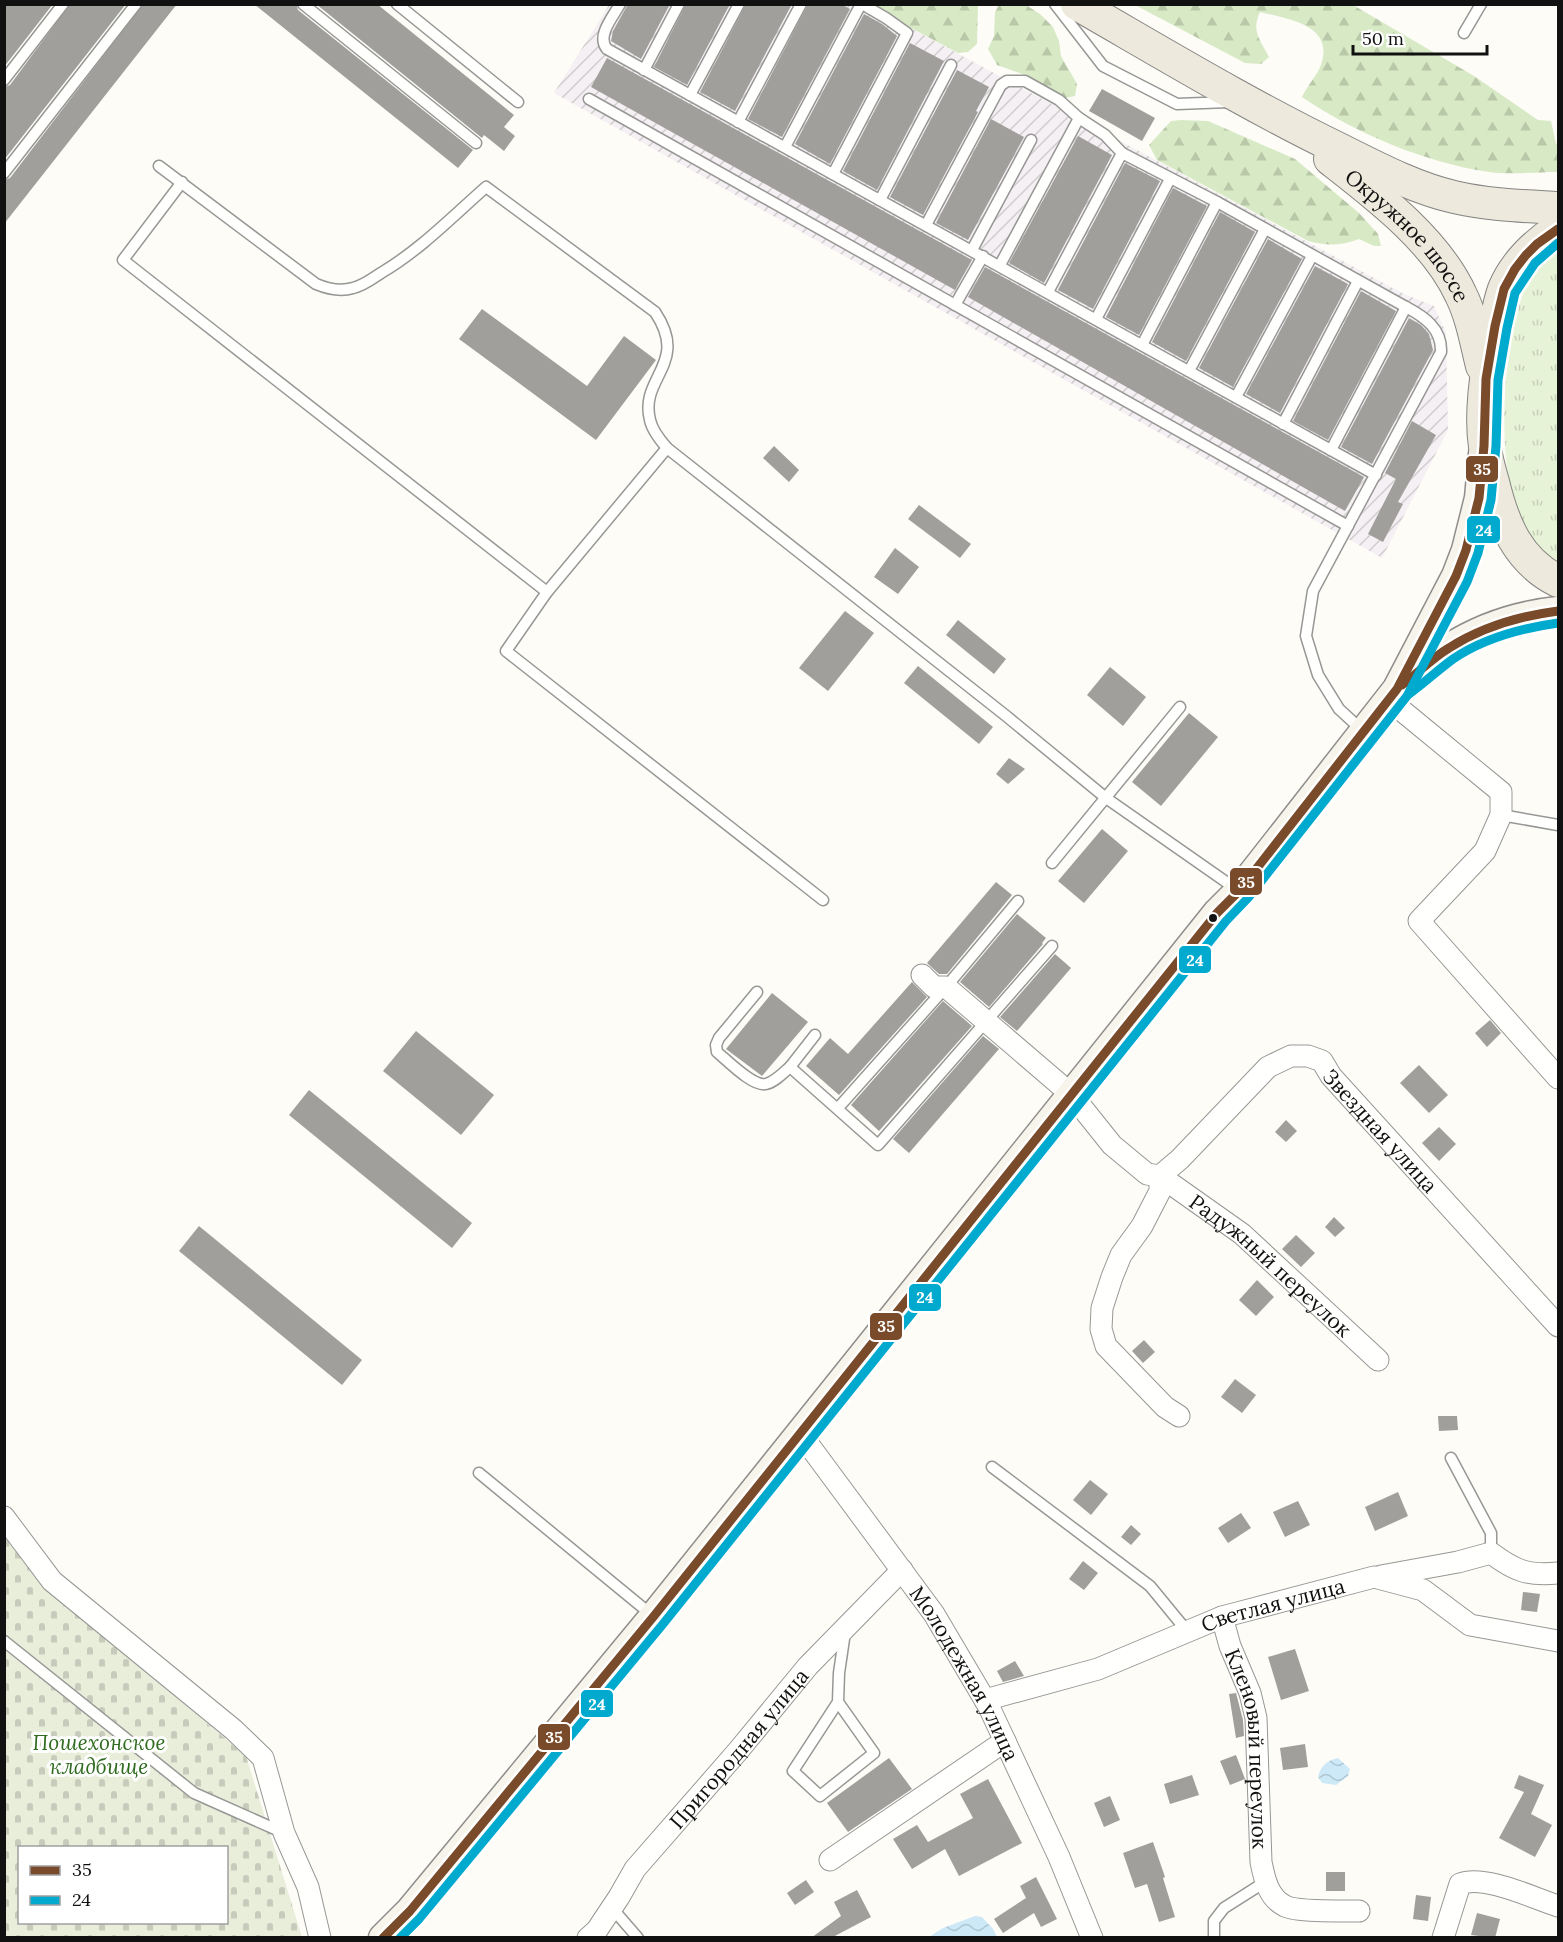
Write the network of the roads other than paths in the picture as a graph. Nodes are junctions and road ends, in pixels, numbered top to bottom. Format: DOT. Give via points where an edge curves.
graph roads {
  1 [pos="63,4"];
  2 [pos="136,4"];
  3 [pos="303,4"];
  4 [pos="397,4"];
  5 [pos="620,4"];
  6 [pos="679,4"];
  7 [pos="739,4"];
  8 [pos="801,4"];
  9 [pos="861,4"];
  10 [pos="1055,4"];
  11 [pos="1077,4"];
  12 [pos="1481,4"];
  13 [pos="1464,33"];
  14 [pos="951,65"];
  15 [pos="644,70"];
  16 [pos="4,80"];
  17 [pos="690,95"];
  18 [pos="589,99"];
  19 [pos="1245,101"];
  20 [pos="518,102"];
  21 [pos="1079,118"];
  22 [pos="738,122"];
  23 [pos="1284,123"];
  24 [pos="1031,140"];
  25 [pos="476,143"];
  26 [pos="785,147"];
  27 [pos="1122,153"];
  28 [pos="159,166"];
  29 [pos="4,173"];
  30 [pos="833,174"];
  31 [pos="1170,179"];
  32 [pos="182,182"];
  33 [pos="880,200"];
  34 [pos="1217,202"];
  35 [pos="1558,208"];
  36 [pos="926,225"];
  37 [pos="1265,229"];
  38 [pos="1558,229"];
  39 [pos="972,250"];
  40 [pos="983,256"];
  41 [pos="1312,256"];
  42 [pos="1000,265"];
  43 [pos="1358,281"];
  44 [pos="1048,292"];
  45 [pos="955,305"];
  46 [pos="1406,307"];
  47 [pos="1096,319"];
  48 [pos="1142,345"];
  49 [pos="1189,371"];
  50 [pos="1486,379"];
  51 [pos="1236,397"];
  52 [pos="1284,424"];
  53 [pos="1484,446"];
  54 [pos="667,448"];
  55 [pos="1331,450"];
  56 [pos="1376,475"];
  57 [pos="1348,526"];
  58 [pos="1558,581"];
  59 [pos="547,592"];
  60 [pos="1558,611"];
  61 [pos="1393,695"];
  62 [pos="1180,707"];
  63 [pos="1364,732"];
  64 [pos="1106,798"];
  65 [pos="1501,815"];
  66 [pos="1558,825"];
  67 [pos="1052,863"];
  68 [pos="1239,891"];
  69 [pos="823,900"];
  70 [pos="1018,901"];
  71 [pos="1052,946"];
  72 [pos="921,975"];
  73 [pos="946,987"];
  74 [pos="757,992"];
  75 [pos="986,1023"];
  76 [pos="815,1035"];
  77 [pos="789,1067"];
  78 [pos="1558,1078"];
  79 [pos="1072,1095"];
  80 [pos="838,1108"];
  81 [pos="1160,1176"];
  82 [pos="1558,1326"];
  83 [pos="1378,1360"];
  84 [pos="1179,1416"];
  85 [pos="800,1433"];
  86 [pos="1451,1458"];
  87 [pos="992,1467"];
  88 [pos="479,1473"];
  89 [pos="4,1517"];
  90 [pos="1491,1553"];
  91 [pos="902,1570"];
  92 [pos="1558,1573"];
  93 [pos="1374,1577"];
  94 [pos="654,1616"];
  95 [pos="1222,1617"];
  96 [pos="846,1626"];
  97 [pos="1187,1631"];
  98 [pos="4,1641"];
  99 [pos="1558,1641"];
  100 [pos="985,1700"];
  101 [pos="838,1702"];
  102 [pos="1005,1741"];
  103 [pos="284,1833"];
  104 [pos="830,1860"];
  105 [pos="1265,1882"];
  106 [pos="1558,1906"];
  107 [pos="612,1908"];
  108 [pos="1359,1911"];
  109 [pos="320,1938"];
  110 [pos="383,1938"];
  111 [pos="588,1938"];
  112 [pos="638,1938"];
  113 [pos="1092,1938"];
  114 [pos="1214,1938"];
  115 [pos="1443,1938"];
  1 -- 16 [label="lane"];
  2 -- 29 [label="lane"];
  3 -- 25 [label="lane"];
  4 -- 20 [label="lane"];
  5 -- 15 [label="lane" via="602,36 603,45"];
  6 -- 15 [label="lane"];
  7 -- 17 [label="lane"];
  8 -- 22 [label="lane"];
  9 -- 26 [label="lane"];
  9 -- 30 [label="lane" via="907,33"];
  10 -- 19 [label="lane" via="1103,66 1177,104"];
  11 -- 19 [label="main road, Окружное шоссе"];
  12 -- 13 [label="lane"];
  14 -- 33 [label="lane"];
  15 -- 17 [label="lane"];
  17 -- 22 [label="lane"];
  18 -- 45 [label="lane"];
  19 -- 23 [label="main road, Окружное шоссе"];
  21 -- 27 [label="lane" via="1105,135"];
  21 -- 36 [label="lane" via="1059,100 1025,81 1001,85"];
  21 -- 42 [label="lane"];
  22 -- 26 [label="lane"];
  23 -- 35 [label="main road, Окружное шоссе" via="1375,167 1453,197"];
  23 -- 50 [label="main road, Окружное шоссе" via="1384,202 1438,258 1461,295"];
  24 -- 39 [label="lane"];
  26 -- 30 [label="lane"];
  27 -- 31 [label="lane"];
  27 -- 44 [label="lane"];
  28 -- 32 [label="lane"];
  30 -- 33 [label="lane"];
  31 -- 34 [label="lane"];
  31 -- 47 [label="lane"];
  32 -- 54 [label="lane" via="316,284 340,290 364,284 402,261 486,187 655,312 666,333 668,349 649,398 649,408 654,430"];
  32 -- 59 [label="lane" via="123,260"];
  33 -- 36 [label="lane"];
  34 -- 37 [label="lane"];
  34 -- 48 [label="lane"];
  36 -- 39 [label="lane"];
  37 -- 41 [label="lane"];
  37 -- 49 [label="lane"];
  38 -- 50 [label="main road, Окружное шоссе" via="1526,255 1504,289"];
  39 -- 40 [label="lane"];
  40 -- 42 [label="lane"];
  40 -- 45 [label="lane"];
  41 -- 43 [label="lane"];
  41 -- 51 [label="lane"];
  42 -- 44 [label="lane"];
  43 -- 46 [label="lane"];
  43 -- 52 [label="lane"];
  44 -- 47 [label="lane"];
  45 -- 57 [label="lane"];
  46 -- 55 [label="lane"];
  46 -- 56 [label="lane" via="1436,329 1441,352"];
  47 -- 48 [label="lane"];
  48 -- 49 [label="lane"];
  49 -- 51 [label="lane"];
  50 -- 53 [label="main road, Окружное шоссе"];
  51 -- 52 [label="lane"];
  52 -- 55 [label="lane"];
  53 -- 58 [label="main road, Окружное шоссе" via="1501,514 1514,541 1532,563"];
  53 -- 61 [label="street" via="1479,498 1466,550"];
  54 -- 59 [label="lane"];
  54 -- 64 [label="lane"];
  55 -- 56 [label="lane"];
  56 -- 57 [label="lane"];
  57 -- 63 [label="lane" via="1313,591 1306,636 1318,675 1339,709"];
  59 -- 69 [label="lane" via="506,651"];
  60 -- 61 [label="street" via="1518,617 1471,636 1448,648"];
  61 -- 63 [label="street"];
  61 -- 65 [label="street" via="1501,792"];
  62 -- 64 [label="lane"];
  63 -- 68 [label="street"];
  64 -- 67 [label="lane"];
  64 -- 68 [label="lane"];
  65 -- 66 [label="lane"];
  65 -- 78 [label="street" via="1485,851 1419,921"];
  68 -- 79 [label="street" via="1217,913"];
  70 -- 73 [label="lane"];
  71 -- 75 [label="lane"];
  72 -- 73 [label="street, Радужный переулок" via="934,987"];
  73 -- 75 [label="street, Радужный переулок"];
  73 -- 80 [label="lane"];
  74 -- 77 [label="lane" via="719,1038 717,1053 756,1084 776,1079"];
  75 -- 79 [label="street, Радужный переулок"];
  75 -- 80 [label="lane" via="878,1145"];
  76 -- 77 [label="lane"];
  77 -- 80 [label="lane"];
  79 -- 81 [label="street, Радужный переулок" via="1112,1144 1147,1174"];
  79 -- 85 [label="street"];
  81 -- 82 [label="street, Звездная улица" via="1180,1160 1268,1066 1291,1056 1322,1061 1331,1076"];
  81 -- 83 [label="street, Радужный переулок" via="1242,1234"];
  81 -- 84 [label="street" via="1160,1191 1142,1226 1120,1255 1102,1308 1101,1329 1106,1346 1165,1407"];
  85 -- 91 [label="street, Молодежная улица"];
  85 -- 94 [label="street"];
  86 -- 90 [label="lane" via="1491,1533"];
  87 -- 97 [label="lane" via="1150,1586"];
  88 -- 94 [label="lane"];
  89 -- 103 [label="street" via="52,1581 263,1758"];
  90 -- 92 [label="street" via="1511,1567 1538,1575"];
  90 -- 93 [label="street" via="1458,1563"];
  91 -- 96 [label="street, Пригородная улица"];
  91 -- 100 [label="street, Молодежная улица" via="934,1614"];
  93 -- 95 [label="street, Светлая улица"];
  93 -- 99 [label="street, Светлая улица" via="1423,1590 1470,1625"];
  94 -- 110 [label="street" via="410,1911"];
  95 -- 97 [label="street, Светлая улица"];
  95 -- 105 [label="street, Кленовый переулок" via="1256,1718"];
  96 -- 101 [label="lane"];
  96 -- 107 [label="street, Пригородная улица" via="635,1869"];
  97 -- 100 [label="street, Светлая улица" via="1098,1669"];
  98 -- 103 [label="lane" via="194,1792"];
  100 -- 102 [label="street, Молодежная улица"];
  101 -- 101 [label="lane" via="873,1753 820,1796 793,1771"];
  102 -- 104 [label="street"];
  102 -- 113 [label="street, Молодежная улица"];
  103 -- 109 [label="street" via="308,1887"];
  105 -- 108 [label="street" via="1285,1906"];
  105 -- 114 [label="lane" via="1224,1908 1214,1921"];
  106 -- 115 [label="street" via="1468,1880 1455,1892"];
  107 -- 111 [label="street, Пригородная улица"];
  107 -- 112 [label="lane"];
}
